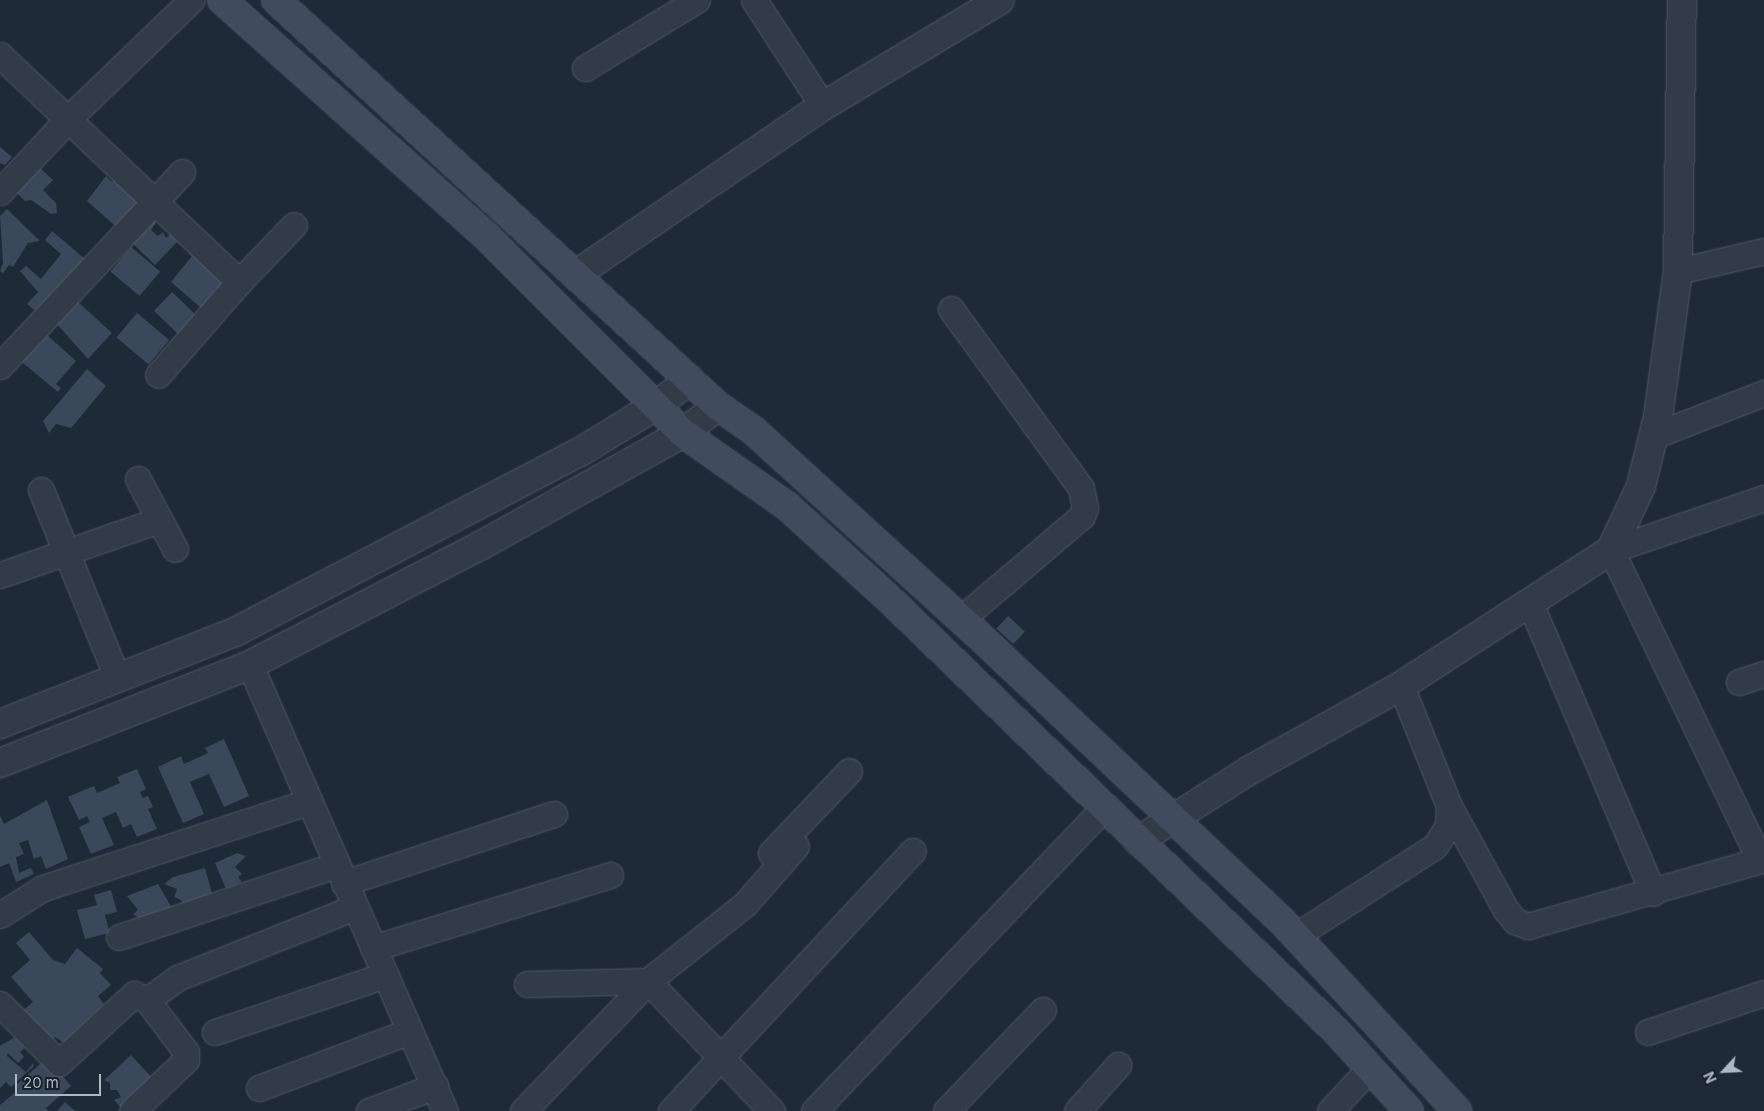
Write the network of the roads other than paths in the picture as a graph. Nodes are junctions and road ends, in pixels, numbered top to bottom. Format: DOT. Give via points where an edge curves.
graph roads {
  1 [pos="191,0"];
  2 [pos="222,0"];
  3 [pos="276,0"];
  4 [pos="697,0"];
  5 [pos="754,0"];
  6 [pos="1000,0"];
  7 [pos="1682,0"];
  8 [pos="0,55"];
  9 [pos="585,68"];
  10 [pos="823,106"];
  11 [pos="69,118"];
  12 [pos="182,172"];
  13 [pos="0,192"];
  14 [pos="154,200"];
  15 [pos="294,225"];
  16 [pos="1764,250"];
  17 [pos="1678,271"];
  18 [pos="578,273"];
  19 [pos="240,282"];
  20 [pos="951,309"];
  21 [pos="0,366"];
  22 [pos="158,375"];
  23 [pos="690,380"];
  24 [pos="1764,393"];
  25 [pos="655,406"];
  26 [pos="718,406"];
  27 [pos="683,433"];
  28 [pos="1653,436"];
  29 [pos="138,479"];
  30 [pos="41,490"];
  31 [pos="1764,498"];
  32 [pos="159,520"];
  33 [pos="175,550"];
  34 [pos="1610,550"];
  35 [pos="66,552"];
  36 [pos="0,575"];
  37 [pos="1530,603"];
  38 [pos="961,619"];
  39 [pos="250,665"];
  40 [pos="1764,674"];
  41 [pos="117,677"];
  42 [pos="1739,682"];
  43 [pos="1400,686"];
  44 [pos="0,724"];
  45 [pos="0,763"];
  46 [pos="849,771"];
  47 [pos="307,802"];
  48 [pos="1450,806"];
  49 [pos="1104,808"];
  50 [pos="554,814"];
  51 [pos="1172,821"];
  52 [pos="1138,841"];
  53 [pos="796,846"];
  54 [pos="912,851"];
  55 [pos="1762,859"];
  56 [pos="340,874"];
  57 [pos="610,875"];
  58 [pos="1653,893"];
  59 [pos="355,907"];
  60 [pos="0,915"];
  61 [pos="1295,936"];
  62 [pos="119,937"];
  63 [pos="374,948"];
  64 [pos="385,975"];
  65 [pos="648,981"];
  66 [pos="527,984"];
  67 [pos="1764,993"];
  68 [pos="148,1000"];
  69 [pos="0,1004"];
  70 [pos="1043,1010"];
  71 [pos="410,1031"];
  72 [pos="215,1032"];
  73 [pos="1648,1032"];
  74 [pos="722,1059"];
  75 [pos="1118,1065"];
  76 [pos="1369,1069"];
  77 [pos="435,1086"];
  78 [pos="259,1088"];
  79 [pos="132,1111"];
  80 [pos="368,1111"];
  81 [pos="445,1111"];
  82 [pos="523,1111"];
  83 [pos="671,1111"];
  84 [pos="772,1111"];
  85 [pos="814,1111"];
  86 [pos="946,1111"];
  87 [pos="1078,1111"];
  88 [pos="1330,1111"];
  89 [pos="1409,1111"];
  90 [pos="1457,1111"];
  1 -- 11 [label="street"];
  2 -- 25 [label="main road" via="488,238"];
  3 -- 18 [label="main road"];
  4 -- 9 [label="street"];
  5 -- 10 [label="street"];
  6 -- 10 [label="street"];
  7 -- 17 [label="street"];
  8 -- 11 [label="street"];
  10 -- 18 [label="street"];
  11 -- 13 [label="street"];
  11 -- 14 [label="street"];
  12 -- 14 [label="street"];
  14 -- 19 [label="street"];
  14 -- 21 [label="street"];
  15 -- 19 [label="street"];
  16 -- 17 [label="street"];
  17 -- 28 [label="street"];
  18 -- 23 [label="main road"];
  19 -- 22 [label="street"];
  20 -- 38 [label="street" via="1081,488 1085,508 1082,516"];
  23 -- 25 [label="street"];
  23 -- 26 [label="main road"];
  24 -- 28 [label="street"];
  25 -- 27 [label="main road"];
  25 -- 41 [label="street" via="580,452 235,632"];
  26 -- 27 [label="street"];
  26 -- 38 [label="main road" via="761,438"];
  27 -- 39 [label="street" via="480,546"];
  27 -- 49 [label="main road" via="787,506 1028,730"];
  28 -- 34 [label="street" via="1641,486"];
  29 -- 32 [label="street"];
  30 -- 35 [label="street"];
  31 -- 34 [label="street"];
  32 -- 33 [label="street"];
  32 -- 35 [label="street"];
  34 -- 37 [label="street"];
  34 -- 55 [label="street"];
  35 -- 36 [label="street"];
  35 -- 41 [label="street"];
  37 -- 43 [label="street"];
  37 -- 58 [label="street"];
  38 -- 51 [label="main road"];
  39 -- 45 [label="street"];
  39 -- 47 [label="street"];
  40 -- 42 [label="street"];
  41 -- 44 [label="street"];
  43 -- 48 [label="street"];
  43 -- 51 [label="street" via="1250,770"];
  46 -- 65 [label="street"];
  47 -- 56 [label="street"];
  47 -- 60 [label="street" via="51,886"];
  48 -- 58 [label="street" via="1515,921 1528,926"];
  48 -- 61 [label="street" via="1448,826 1435,846"];
  49 -- 52 [label="main road"];
  49 -- 85 [label="street"];
  50 -- 56 [label="street"];
  51 -- 52 [label="street"];
  51 -- 61 [label="main road"];
  52 -- 76 [label="main road" via="1336,1031"];
  53 -- 65 [label="street" via="744,904"];
  54 -- 74 [label="street"];
  55 -- 58 [label="street"];
  56 -- 59 [label="street"];
  56 -- 62 [label="street"];
  57 -- 63 [label="street"];
  59 -- 63 [label="street"];
  59 -- 68 [label="street" via="177,978"];
  61 -- 90 [label="main road"];
  63 -- 64 [label="street"];
  64 -- 71 [label="street"];
  64 -- 72 [label="street"];
  65 -- 66 [label="street"];
  65 -- 74 [label="street"];
  65 -- 82 [label="street"];
  67 -- 73 [label="street"];
  68 -- 69 [label="street" via="134,994 59,1064"];
  68 -- 79 [label="street" via="186,1052 186,1060"];
  70 -- 86 [label="street"];
  71 -- 77 [label="street"];
  71 -- 78 [label="street"];
  74 -- 83 [label="street"];
  74 -- 84 [label="street"];
  75 -- 87 [label="street"];
  76 -- 88 [label="street"];
  76 -- 89 [label="main road"];
  77 -- 80 [label="street"];
  77 -- 81 [label="street"];
}
